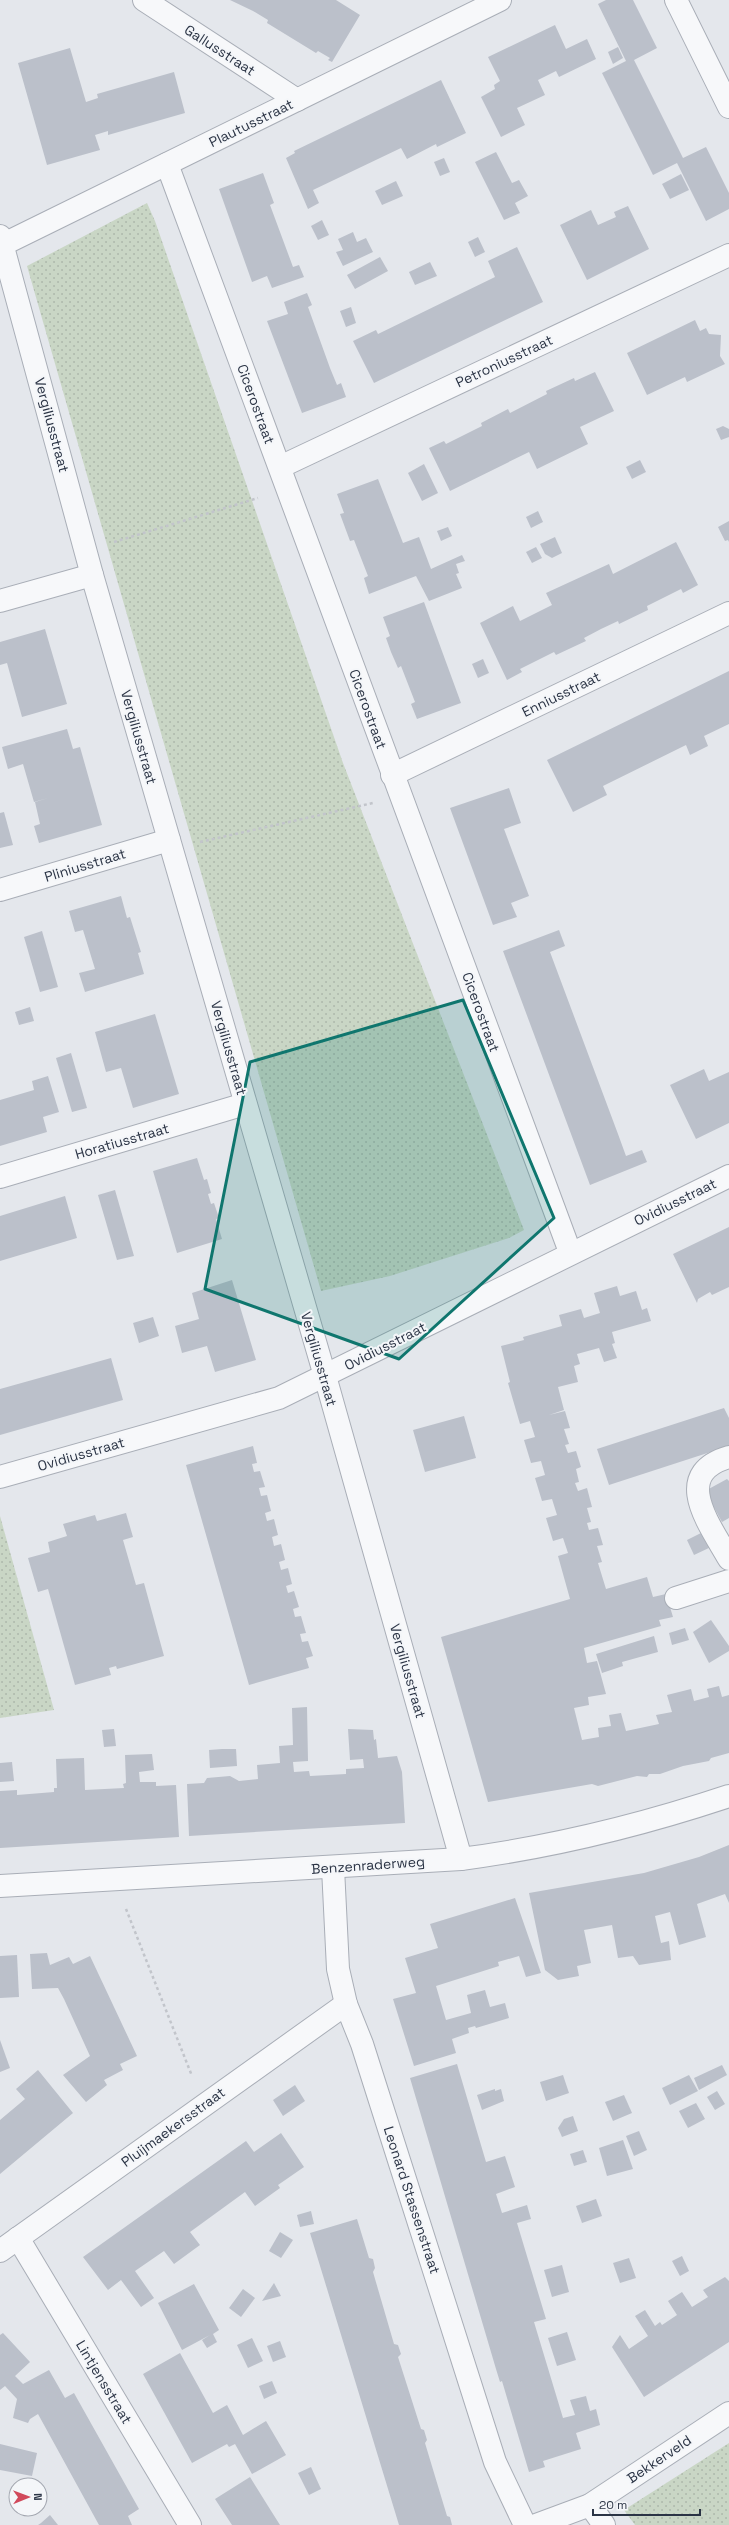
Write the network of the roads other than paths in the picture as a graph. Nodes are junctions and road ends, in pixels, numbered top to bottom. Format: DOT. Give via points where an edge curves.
graph roads {
  1 [pos="144,0"];
  2 [pos="676,0"];
  3 [pos="489,2"];
  4 [pos="297,100"];
  5 [pos="729,107"];
  6 [pos="167,164"];
  7 [pos="1,241"];
  8 [pos="729,255"];
  9 [pos="9,306"];
  10 [pos="280,467"];
  11 [pos="92,575"];
  12 [pos="0,601"];
  13 [pos="729,613"];
  14 [pos="392,775"];
  15 [pos="170,844"];
  16 [pos="0,890"];
  17 [pos="245,1104"];
  18 [pos="729,1176"];
  19 [pos="0,1177"];
  20 [pos="570,1252"];
  21 [pos="325,1376"];
  22 [pos="729,1457"];
  23 [pos="0,1477"];
  24 [pos="729,1560"];
  25 [pos="729,1581"];
  26 [pos="676,1598"];
  27 [pos="729,1796"];
  28 [pos="461,1859"];
  29 [pos="333,1868"];
  30 [pos="0,1886"];
  31 [pos="346,2004"];
  32 [pos="18,2238"];
  33 [pos="0,2251"];
  34 [pos="729,2413"];
  35 [pos="590,2505"];
  36 [pos="190,2525"];
  37 [pos="525,2525"];
  38 [pos="536,2525"];
  39 [pos="604,2525"];
  1 -- 4 [label="street, Gallusstraat"];
  2 -- 5 [label="street"];
  3 -- 4 [label="street, Plautusstraat"];
  4 -- 6 [label="street, Plautusstraat"];
  6 -- 7 [label="street, Plautusstraat"];
  6 -- 10 [label="street, Cicerostraat"];
  7 -- 9 [label="street, Vergiliusstraat"];
  8 -- 10 [label="street, Petroniusstraat"];
  9 -- 11 [label="street, Vergiliusstraat"];
  10 -- 14 [label="street, Cicerostraat"];
  11 -- 12 [label="street"];
  11 -- 15 [label="street, Vergiliusstraat"];
  13 -- 14 [label="street, Enniusstraat"];
  14 -- 20 [label="street, Cicerostraat"];
  15 -- 16 [label="street, Pliniusstraat"];
  15 -- 17 [label="street, Vergiliusstraat"];
  17 -- 19 [label="street, Horatiusstraat"];
  17 -- 21 [label="street, Vergiliusstraat"];
  18 -- 20 [label="street, Ovidiusstraat"];
  20 -- 21 [label="street, Ovidiusstraat"];
  21 -- 23 [label="street, Ovidiusstraat" via="279,1398"];
  21 -- 28 [label="street, Vergiliusstraat"];
  22 -- 24 [label="street" via="703,1470 696,1484 697,1498"];
  25 -- 26 [label="street"];
  27 -- 28 [label="street, Benzenraderweg" via="656,1819 564,1842 517,1852"];
  28 -- 29 [label="street, Benzenraderweg"];
  29 -- 30 [label="street, Benzenraderweg"];
  29 -- 31 [label="street, Leonard Stassenstraat" via="338,1969"];
  31 -- 32 [label="street, Pluijmaekersstraat"];
  31 -- 37 [label="street, Leonard Stassenstraat" via="362,2044 494,2462"];
  32 -- 33 [label="street, Pluijmaekersstraat"];
  32 -- 36 [label="street, Lintjensstraat"];
  34 -- 35 [label="street, Bekkerveld"];
  35 -- 38 [label="street, Bekkerveld"];
  35 -- 39 [label="street"];
}
